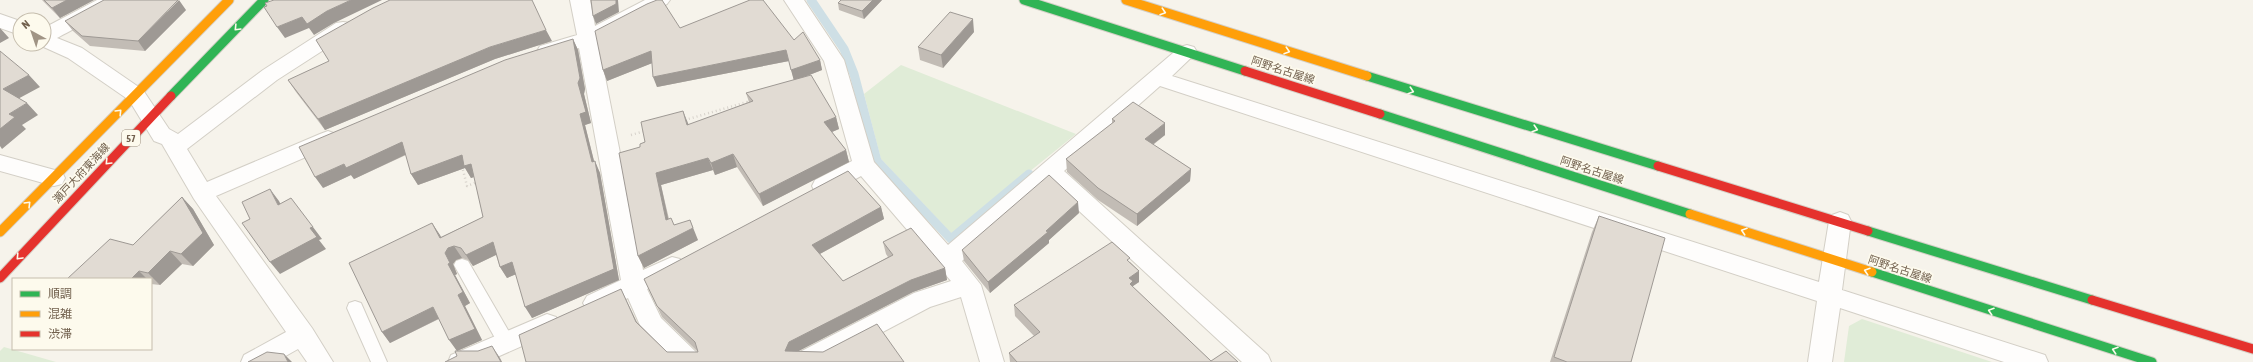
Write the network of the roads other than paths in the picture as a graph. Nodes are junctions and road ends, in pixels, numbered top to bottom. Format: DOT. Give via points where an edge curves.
graph roads {
  1 [pos="114,0"];
  2 [pos="229,0"];
  3 [pos="264,0"];
  4 [pos="580,0"];
  5 [pos="660,0"];
  6 [pos="794,0"];
  7 [pos="1024,0"];
  8 [pos="1126,0"];
  9 [pos="362,17"];
  10 [pos="0,20"];
  11 [pos="12,25"];
  12 [pos="52,33"];
  13 [pos="588,38"];
  14 [pos="52,42"];
  15 [pos="1187,52"];
  16 [pos="531,56"];
  17 [pos="1157,78"];
  18 [pos="136,94"];
  19 [pos="151,116"];
  20 [pos="348,130"];
  21 [pos="176,146"];
  22 [pos="0,163"];
  23 [pos="864,164"];
  24 [pos="1050,171"];
  25 [pos="54,178"];
  26 [pos="202,193"];
  27 [pos="801,198"];
  28 [pos="1840,221"];
  29 [pos="0,232"];
  30 [pos="690,256"];
  31 [pos="947,260"];
  32 [pos="1833,260"];
  33 [pos="462,265"];
  34 [pos="0,278"];
  35 [pos="969,285"];
  36 [pos="634,286"];
  37 [pos="1829,294"];
  38 [pos="355,308"];
  39 [pos="303,334"];
  40 [pos="506,342"];
  41 [pos="2253,349"];
  42 [pos="252,362"];
  43 [pos="321,362"];
  44 [pos="379,362"];
  45 [pos="460,362"];
  46 [pos="690,362"];
  47 [pos="802,362"];
  48 [pos="992,362"];
  49 [pos="1259,362"];
  50 [pos="1820,362"];
  51 [pos="2036,362"];
  52 [pos="2152,362"];
  1 -- 12 [label="street" via="87,12"];
  2 -- 18 [label="main road, 瀬戸大府東海線 / 57"];
  3 -- 19 [label="main road, 瀬戸大府東海線 / 57, one-way"];
  4 -- 13 [label="street"];
  5 -- 13 [label="street"];
  6 -- 23 [label="street" via="834,60"];
  7 -- 15 [label="main road, 阿野名古屋線"];
  8 -- 28 [label="main road, 阿野名古屋線, one-way" via="1431,98"];
  9 -- 21 [label="street" via="270,75"];
  10 -- 11 [label="street"];
  13 -- 16 [label="street"];
  13 -- 36 [label="street"];
  14 -- 18 [label="street" via="75,53"];
  15 -- 17 [label="street"];
  32 -- 15 [label="main road, 阿野名古屋線, one-way"];
  17 -- 24 [label="street"];
  17 -- 37 [label="street"];
  18 -- 19 [label="street"];
  25 -- 18 [label="main road, 瀬戸大府東海線 / 57, one-way"];
  19 -- 21 [label="street" via="162,136 169,136"];
  19 -- 34 [label="main road, 瀬戸大府東海線 / 57, one-way"];
  20 -- 26 [label="street"];
  21 -- 26 [label="street"];
  22 -- 25 [label="street"];
  23 -- 27 [label="street"];
  23 -- 31 [label="street"];
  24 -- 31 [label="street"];
  24 -- 49 [label="street"];
  29 -- 25 [label="main road, 瀬戸大府東海線 / 57, one-way"];
  26 -- 39 [label="street"];
  28 -- 32 [label="street"];
  28 -- 41 [label="main road, 阿野名古屋線"];
  30 -- 36 [label="street"];
  31 -- 35 [label="street"];
  32 -- 37 [label="street"];
  52 -- 32 [label="main road, 阿野名古屋線, one-way"];
  33 -- 40 [label="lane"];
  35 -- 47 [label="street" via="922,300"];
  35 -- 48 [label="street"];
  36 -- 40 [label="street"];
  36 -- 46 [label="street" via="652,325"];
  37 -- 50 [label="street"];
  37 -- 51 [label="street"];
  38 -- 44 [label="lane"];
  39 -- 42 [label="street"];
  39 -- 43 [label="street"];
  40 -- 45 [label="street"];
}
